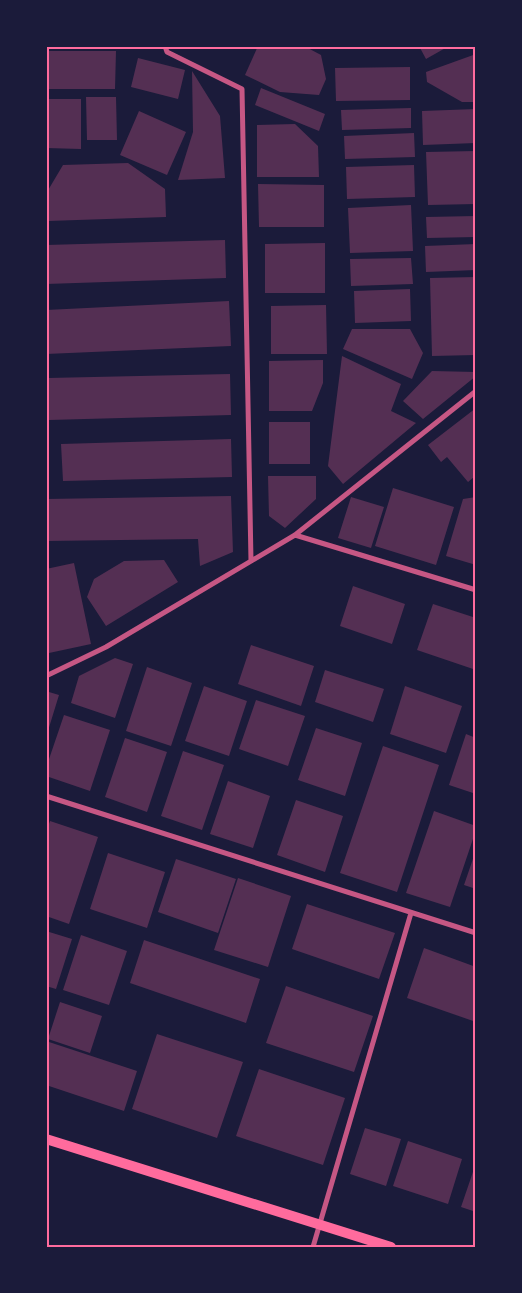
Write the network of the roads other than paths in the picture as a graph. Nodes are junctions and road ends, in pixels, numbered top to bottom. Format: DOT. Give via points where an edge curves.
graph roads {
  1 [pos="165,46"];
  2 [pos="476,391"];
  3 [pos="295,535"];
  4 [pos="251,561"];
  5 [pos="476,590"];
  6 [pos="46,676"];
  7 [pos="46,796"];
  8 [pos="411,913"];
  9 [pos="476,933"];
  10 [pos="46,1139"];
  11 [pos="319,1224"];
  12 [pos="313,1247"];
  13 [pos="391,1247"];
  1 -- 4 [label="street" via="167,52 242,88"];
  2 -- 3 [label="street"];
  3 -- 4 [label="street"];
  3 -- 5 [label="street"];
  4 -- 6 [label="street" via="106,647"];
  7 -- 8 [label="street"];
  8 -- 9 [label="street"];
  8 -- 11 [label="street"];
  10 -- 11 [label="main road"];
  11 -- 12 [label="street"];
  11 -- 13 [label="main road"];
}
